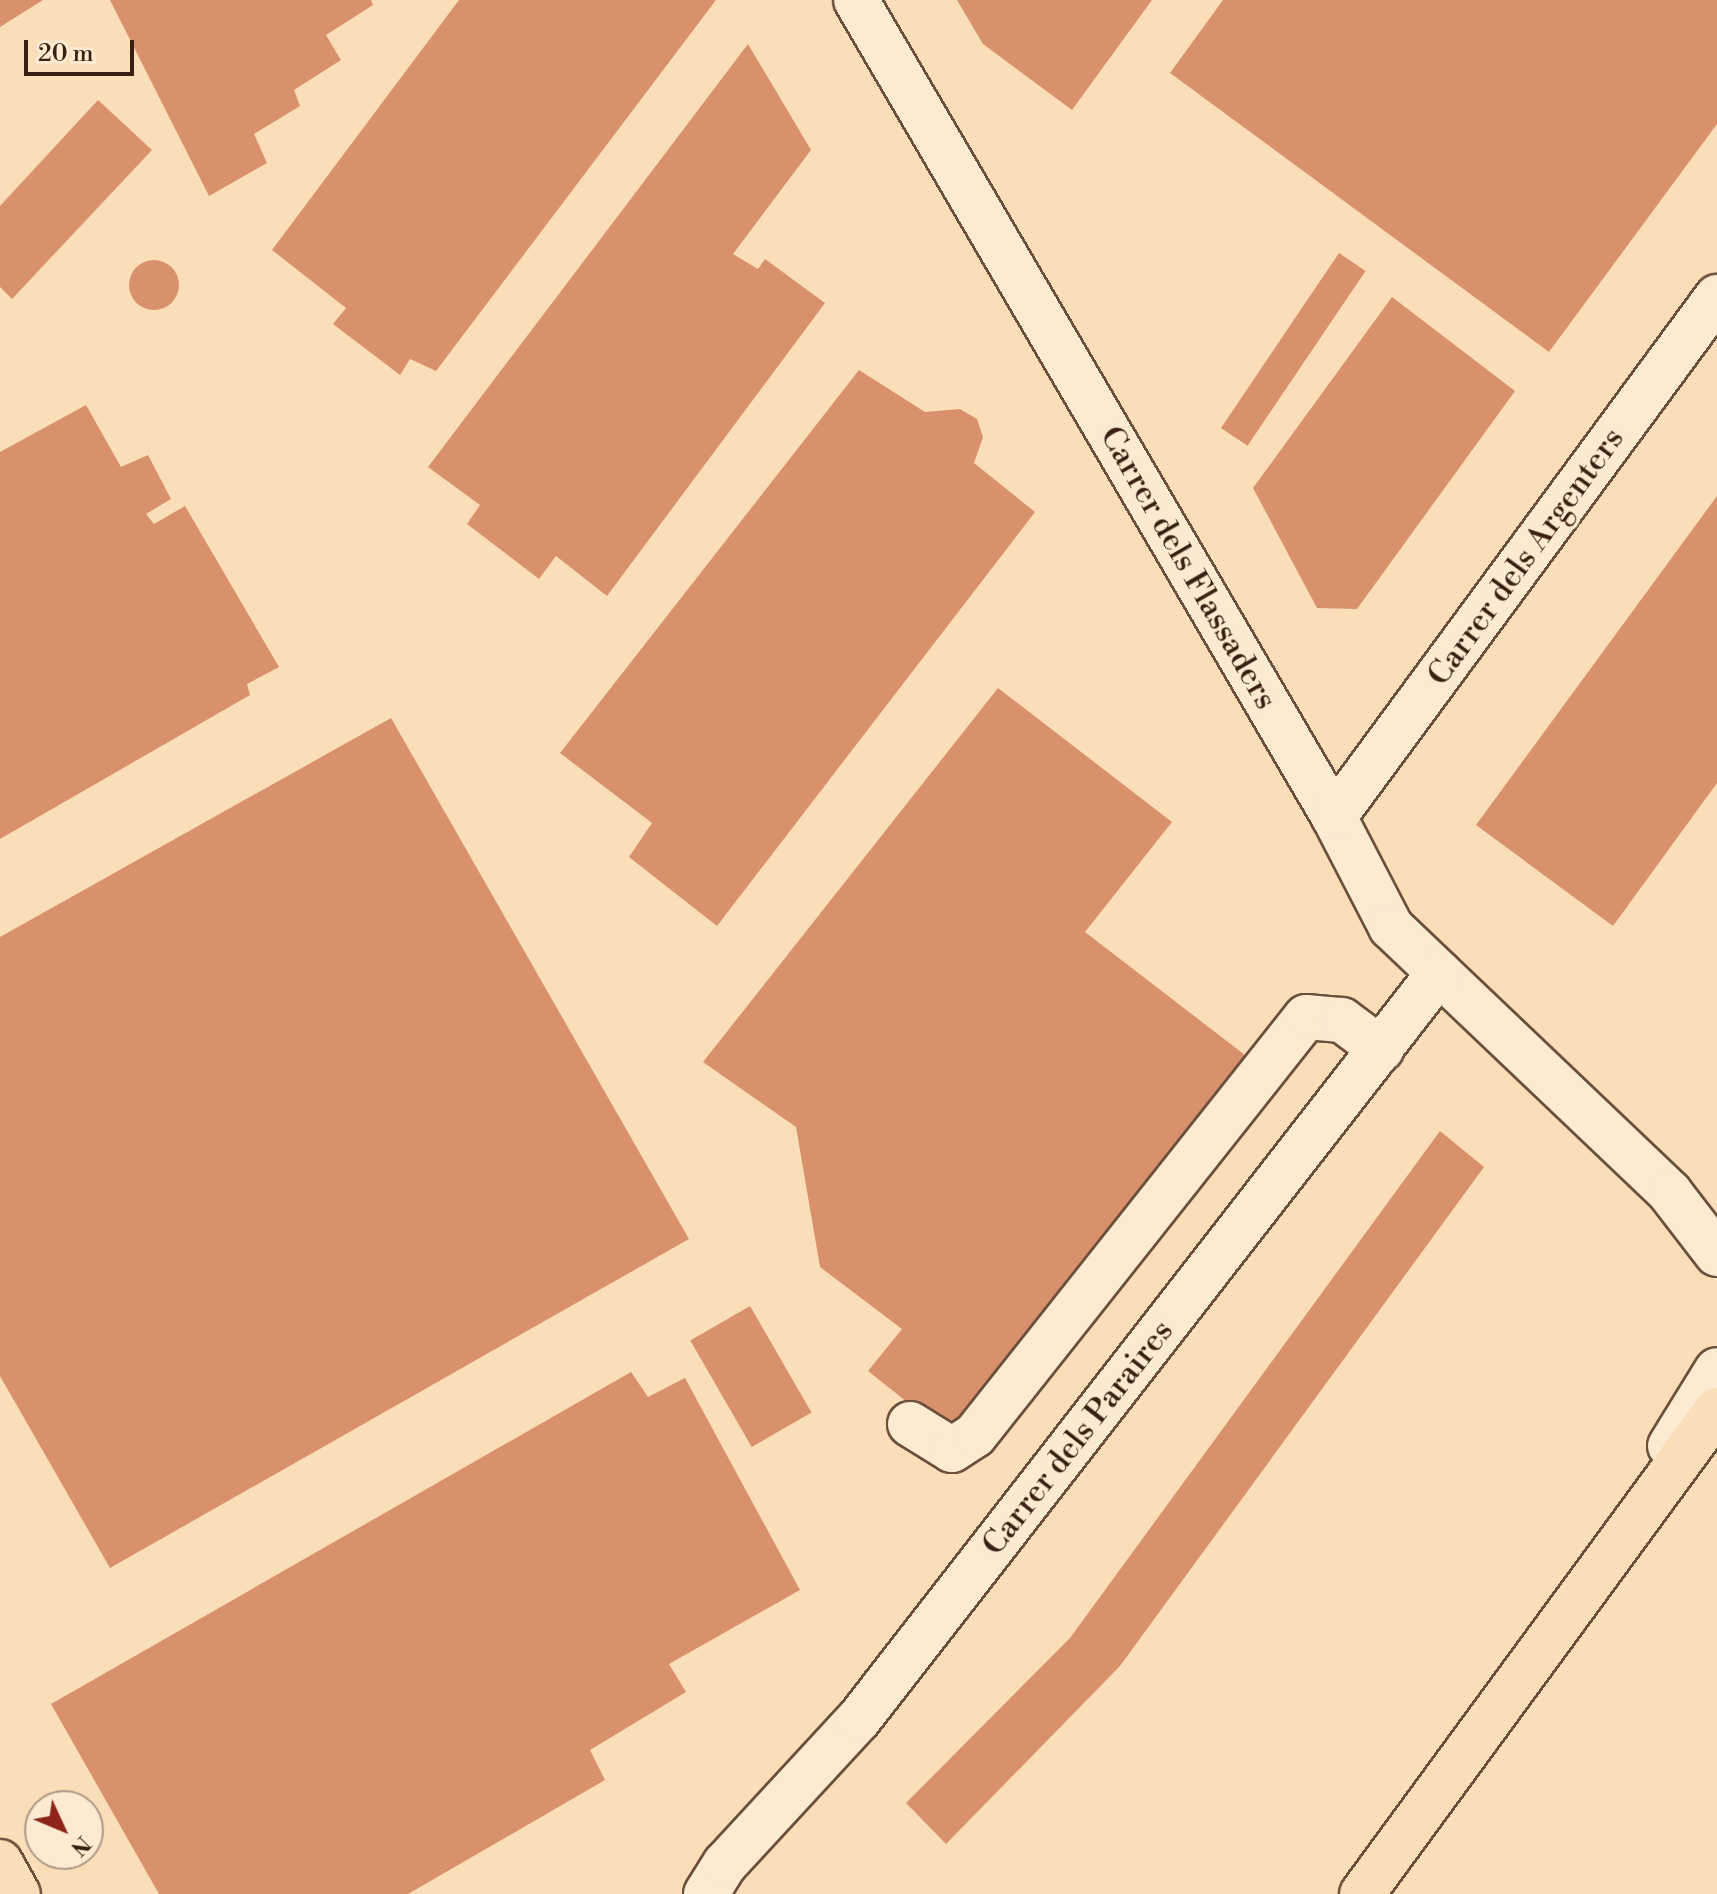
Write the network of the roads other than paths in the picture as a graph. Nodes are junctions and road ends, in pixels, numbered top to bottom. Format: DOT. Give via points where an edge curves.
graph roads {
  1 [pos="856,0"];
  2 [pos="1717,297"];
  3 [pos="1334,817"];
  4 [pos="1439,973"];
  5 [pos="1381,1049"];
  6 [pos="1568,1097"];
  7 [pos="1717,1202"];
  8 [pos="1717,1254"];
  9 [pos="1717,1370"];
  10 [pos="1717,1410"];
  11 [pos="910,1424"];
  12 [pos="1609,1557"];
  13 [pos="0,1862"];
  14 [pos="18,1894"];
  15 [pos="706,1894"];
  16 [pos="1362,1894"];
  1 -- 3 [label="street, Carrer dels Flassaders"];
  2 -- 3 [label="street, Carrer dels Argenters"];
  3 -- 4 [label="street, Carrer dels Flassaders" via="1391,927"];
  4 -- 5 [label="street, Carrer dels Paraires"];
  4 -- 6 [label="street, Carrer dels Flassaders"];
  5 -- 11 [label="street" via="1342,1020 1306,1017 975,1435 952,1450"];
  5 -- 15 [label="street, Carrer dels Paraires" via="859,1719 725,1864"];
  6 -- 7 [label="street, Carrer dels Flassaders"];
  6 -- 8 [label="street, Carrer dels Flassaders" via="1670,1193"];
  9 -- 12 [label="street"];
  10 -- 12 [label="main road"];
  12 -- 16 [label="main road"];
  13 -- 14 [label="main road"];
}
